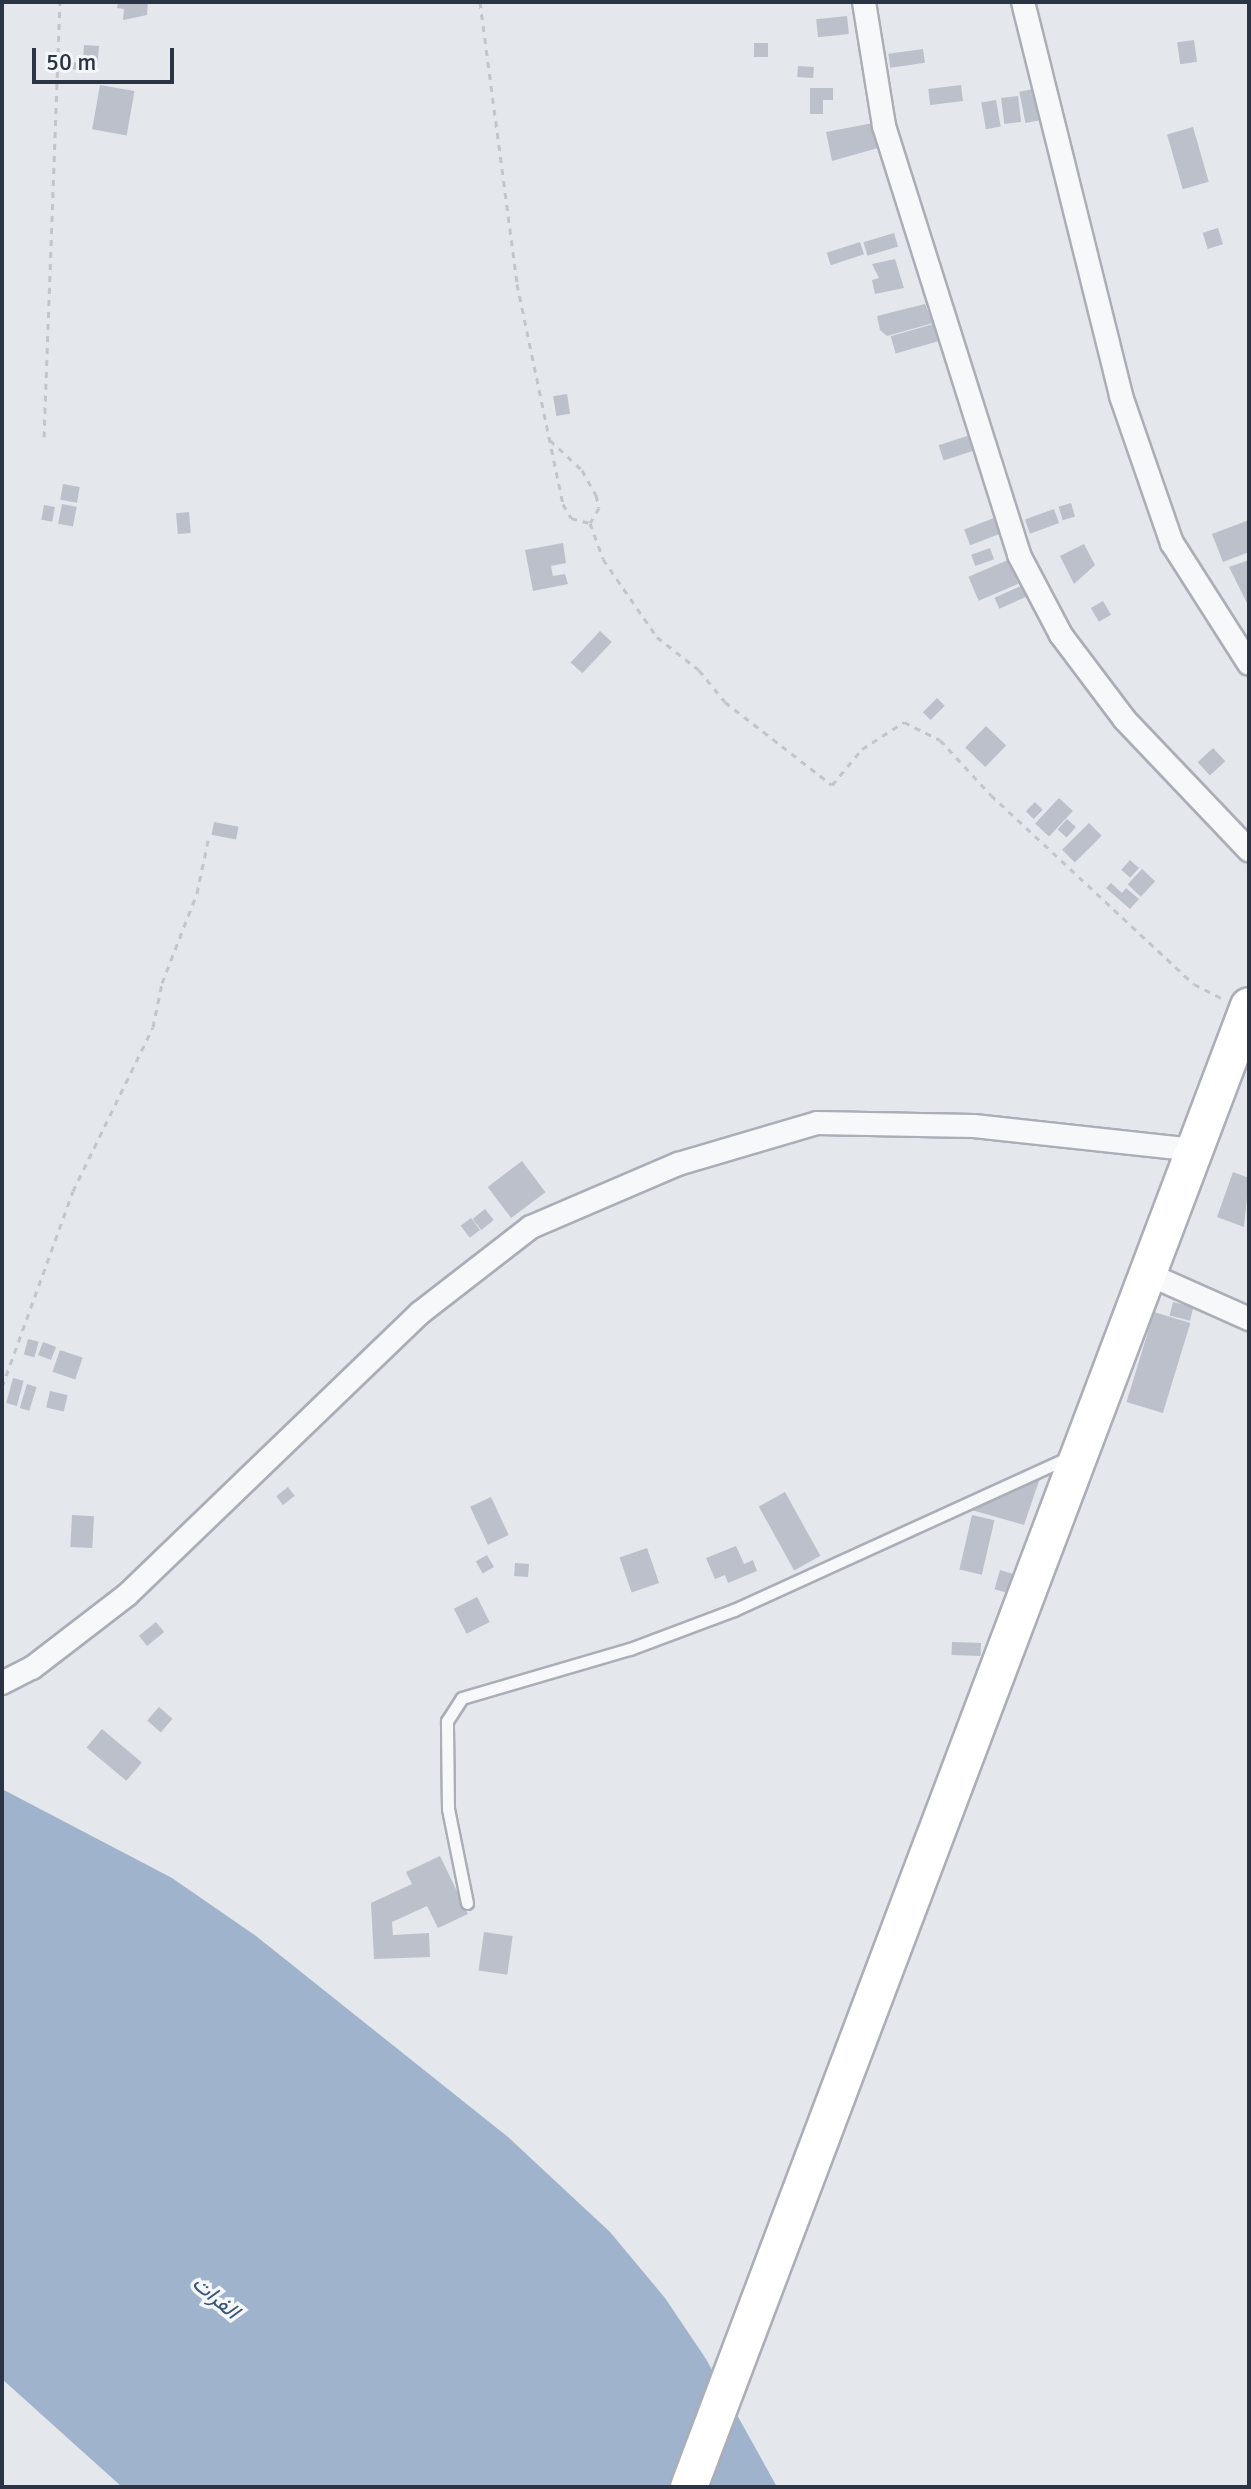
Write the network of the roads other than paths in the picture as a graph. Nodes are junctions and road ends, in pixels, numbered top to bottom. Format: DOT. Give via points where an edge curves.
graph roads {
  1 [pos="864,2"];
  2 [pos="1023,2"];
  3 [pos="1249,664"];
  4 [pos="1249,850"];
  5 [pos="1248,1009"];
  6 [pos="1195,1150"];
  7 [pos="1148,1274"];
  8 [pos="1249,1319"];
  9 [pos="1080,1452"];
  10 [pos="2,1683"];
  11 [pos="467,1903"];
  12 [pos="689,2487"];
  1 -- 4 [label="street" via="884,126 1019,555 1061,635 1125,720"];
  2 -- 3 [label="street" via="1121,396 1172,543"];
  5 -- 6 [label="main road"];
  6 -- 7 [label="main road"];
  6 -- 10 [label="street" via="974,1126 817,1123 678,1164 531,1227 420,1313 128,1594 32,1668"];
  7 -- 8 [label="street"];
  7 -- 9 [label="main road"];
  9 -- 11 [label="lane" via="734,1610 630,1649 462,1698 447,1721 448,1809"];
  9 -- 12 [label="main road"];
}
